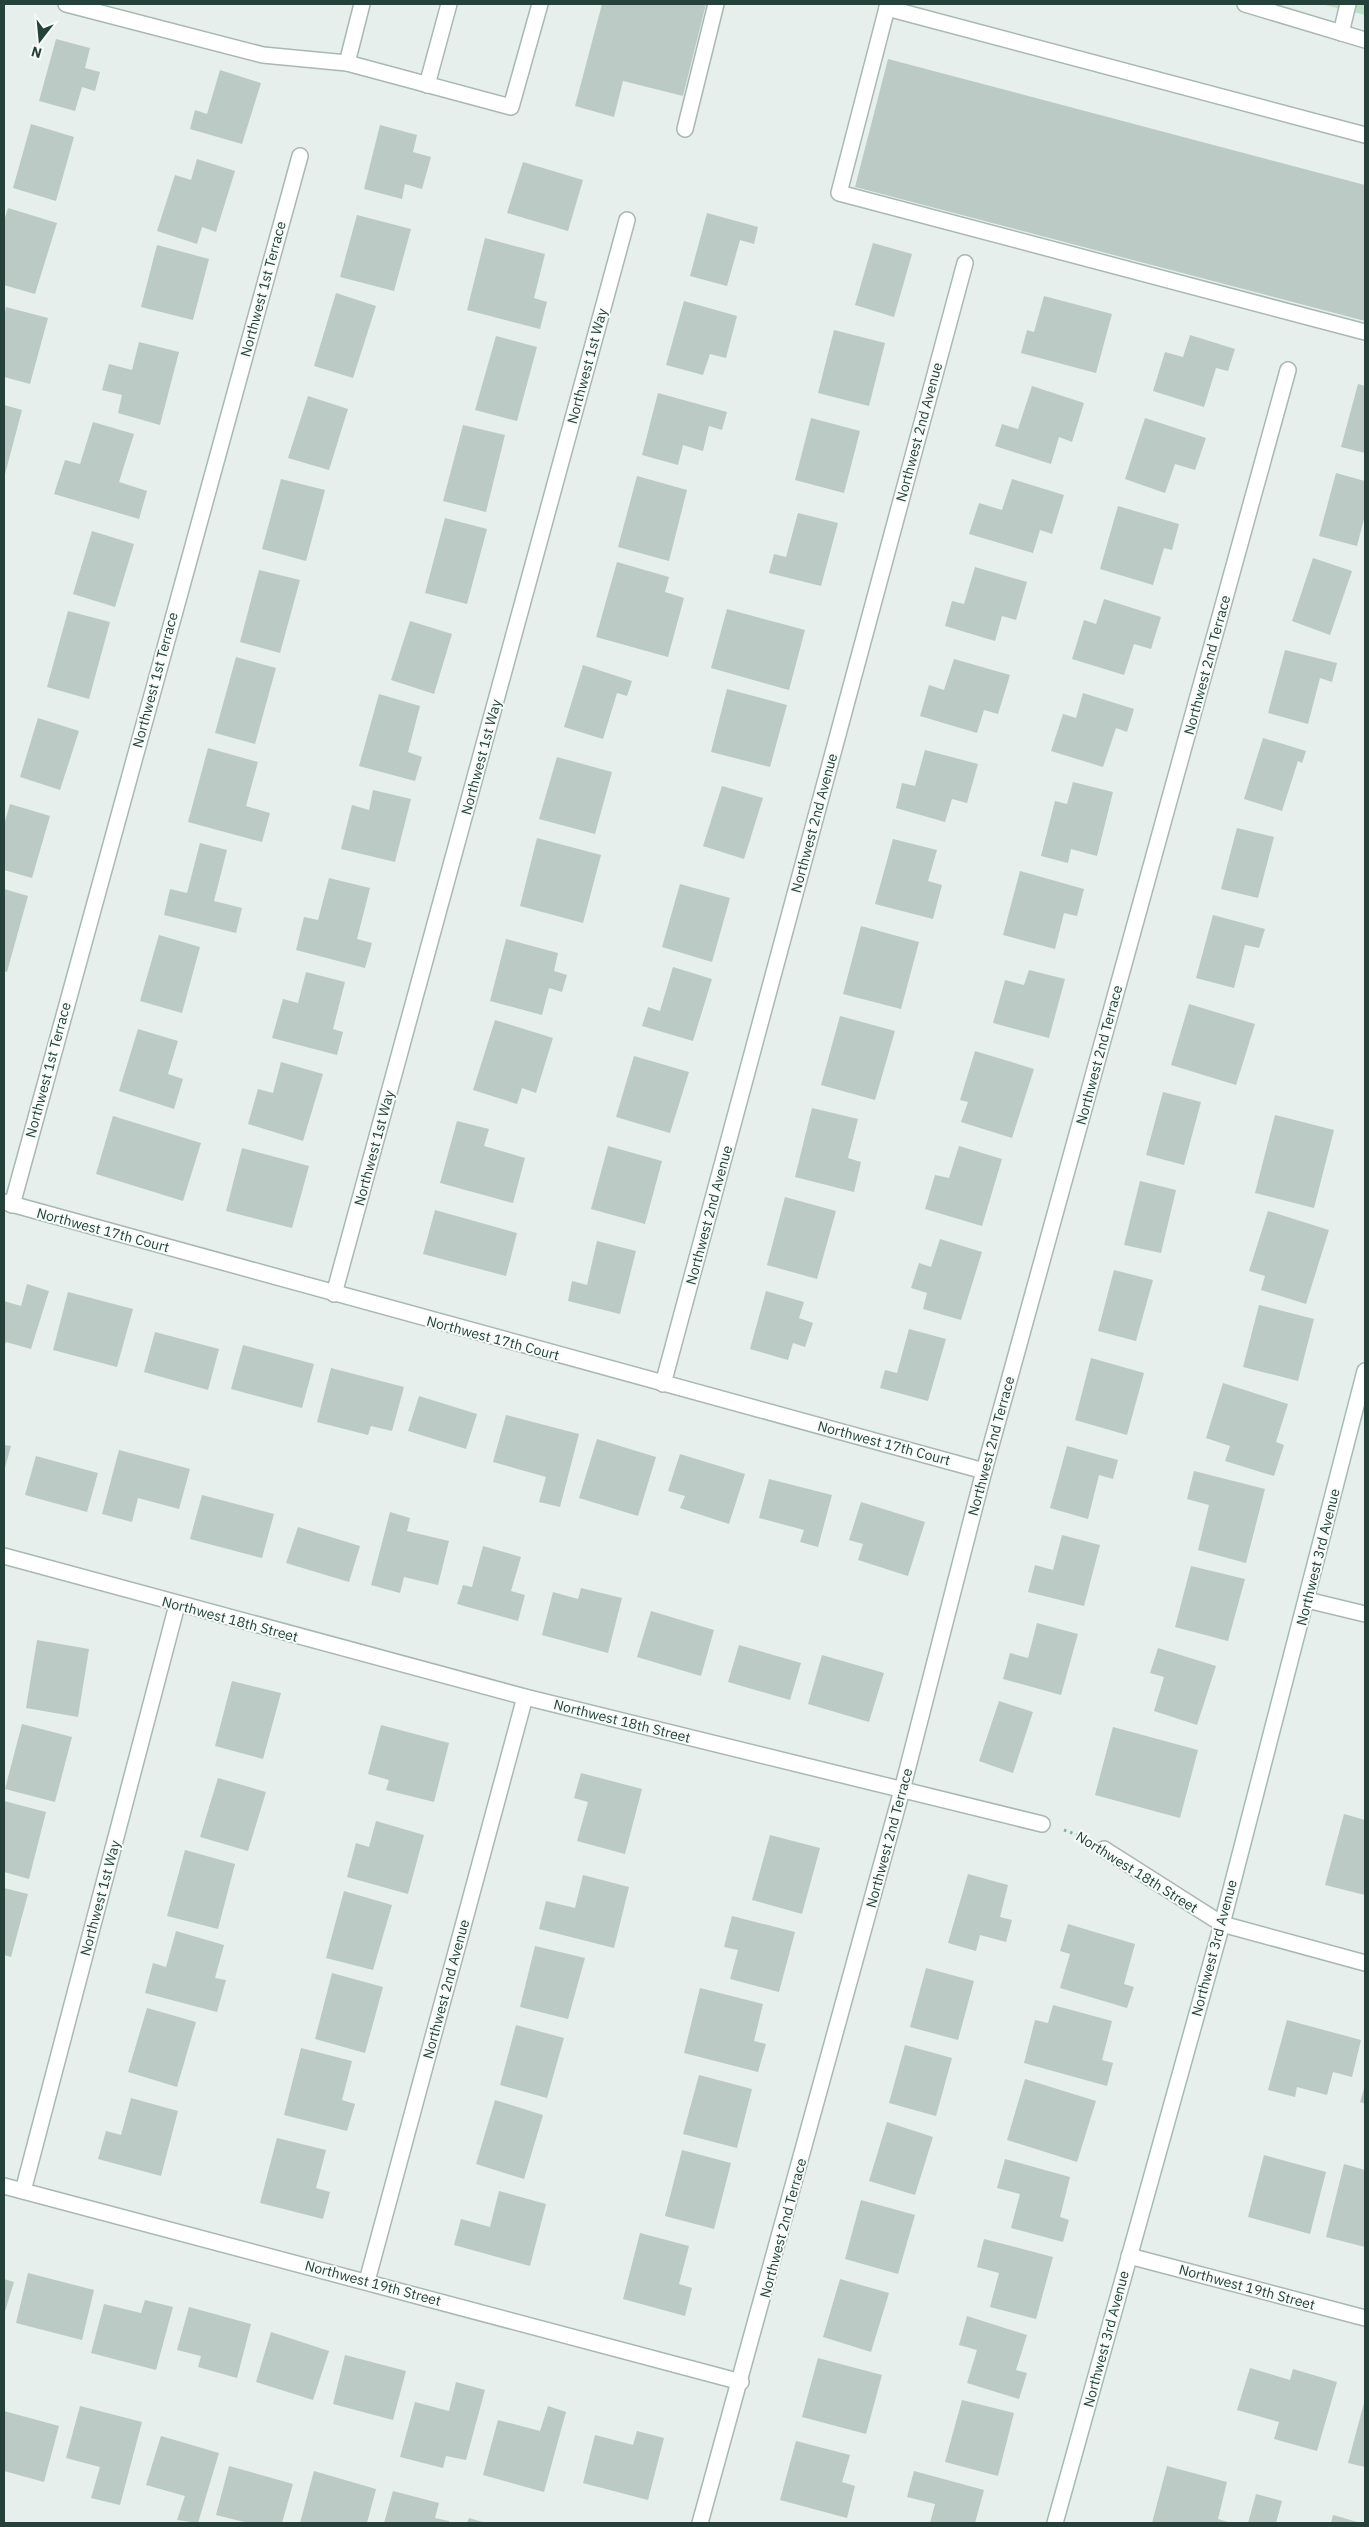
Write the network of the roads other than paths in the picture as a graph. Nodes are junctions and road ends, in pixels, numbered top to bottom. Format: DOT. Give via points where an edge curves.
graph roads {
  1 [pos="66,4"];
  2 [pos="362,4"];
  3 [pos="449,4"];
  4 [pos="540,4"];
  5 [pos="716,4"];
  6 [pos="1245,4"];
  7 [pos="1348,4"];
  8 [pos="888,6"];
  9 [pos="1341,33"];
  10 [pos="1365,40"];
  11 [pos="347,63"];
  12 [pos="427,85"];
  13 [pos="685,129"];
  14 [pos="1365,135"];
  15 [pos="300,156"];
  16 [pos="627,220"];
  17 [pos="965,263"];
  18 [pos="1365,332"];
  19 [pos="1288,370"];
  20 [pos="8,1204"];
  21 [pos="334,1294"];
  22 [pos="1365,1371"];
  23 [pos="663,1384"];
  24 [pos="984,1470"];
  25 [pos="4,1556"];
  26 [pos="1307,1600"];
  27 [pos="177,1605"];
  28 [pos="1365,1614"];
  29 [pos="525,1697"];
  30 [pos="902,1790"];
  31 [pos="1042,1824"];
  32 [pos="1104,1849"];
  33 [pos="1222,1924"];
  34 [pos="1365,1963"];
  35 [pos="4,2186"];
  36 [pos="24,2191"];
  37 [pos="1129,2256"];
  38 [pos="366,2281"];
  39 [pos="1365,2318"];
  40 [pos="741,2382"];
  41 [pos="700,2523"];
  42 [pos="1055,2523"];
  1 -- 11 [label="street" via="263,55"];
  2 -- 11 [label="street"];
  3 -- 12 [label="street"];
  4 -- 12 [label="street" via="511,107"];
  5 -- 13 [label="street"];
  6 -- 9 [label="street"];
  7 -- 9 [label="street"];
  8 -- 14 [label="street"];
  8 -- 18 [label="street" via="839,193"];
  9 -- 10 [label="street"];
  11 -- 12 [label="street"];
  15 -- 20 [label="street, Northwest 1st Terrace"];
  16 -- 21 [label="street, Northwest 1st Way"];
  17 -- 23 [label="street, Northwest 2nd Avenue"];
  19 -- 24 [label="street, Northwest 2nd Terrace"];
  20 -- 21 [label="street, Northwest 17th Court"];
  21 -- 23 [label="street, Northwest 17th Court"];
  22 -- 26 [label="street, Northwest 3rd Avenue"];
  23 -- 24 [label="street, Northwest 17th Court"];
  24 -- 30 [label="street, Northwest 2nd Terrace"];
  25 -- 27 [label="street, Northwest 18th Street"];
  26 -- 28 [label="street"];
  26 -- 33 [label="street, Northwest 3rd Avenue"];
  27 -- 29 [label="street, Northwest 18th Street"];
  27 -- 36 [label="street, Northwest 1st Way"];
  29 -- 30 [label="street, Northwest 18th Street"];
  29 -- 38 [label="street, Northwest 2nd Avenue"];
  30 -- 31 [label="street, Northwest 18th Street"];
  30 -- 40 [label="street, Northwest 2nd Terrace"];
  32 -- 33 [label="street, Northwest 18th Street"];
  33 -- 34 [label="street, Northwest 18th Street"];
  33 -- 37 [label="street, Northwest 3rd Avenue"];
  35 -- 36 [label="street, Northwest 19th Street"];
  36 -- 38 [label="street, Northwest 19th Street"];
  37 -- 39 [label="street, Northwest 19th Street"];
  37 -- 42 [label="street, Northwest 3rd Avenue"];
  38 -- 40 [label="street, Northwest 19th Street"];
  40 -- 41 [label="street, Northwest 2nd Terrace"];
}
